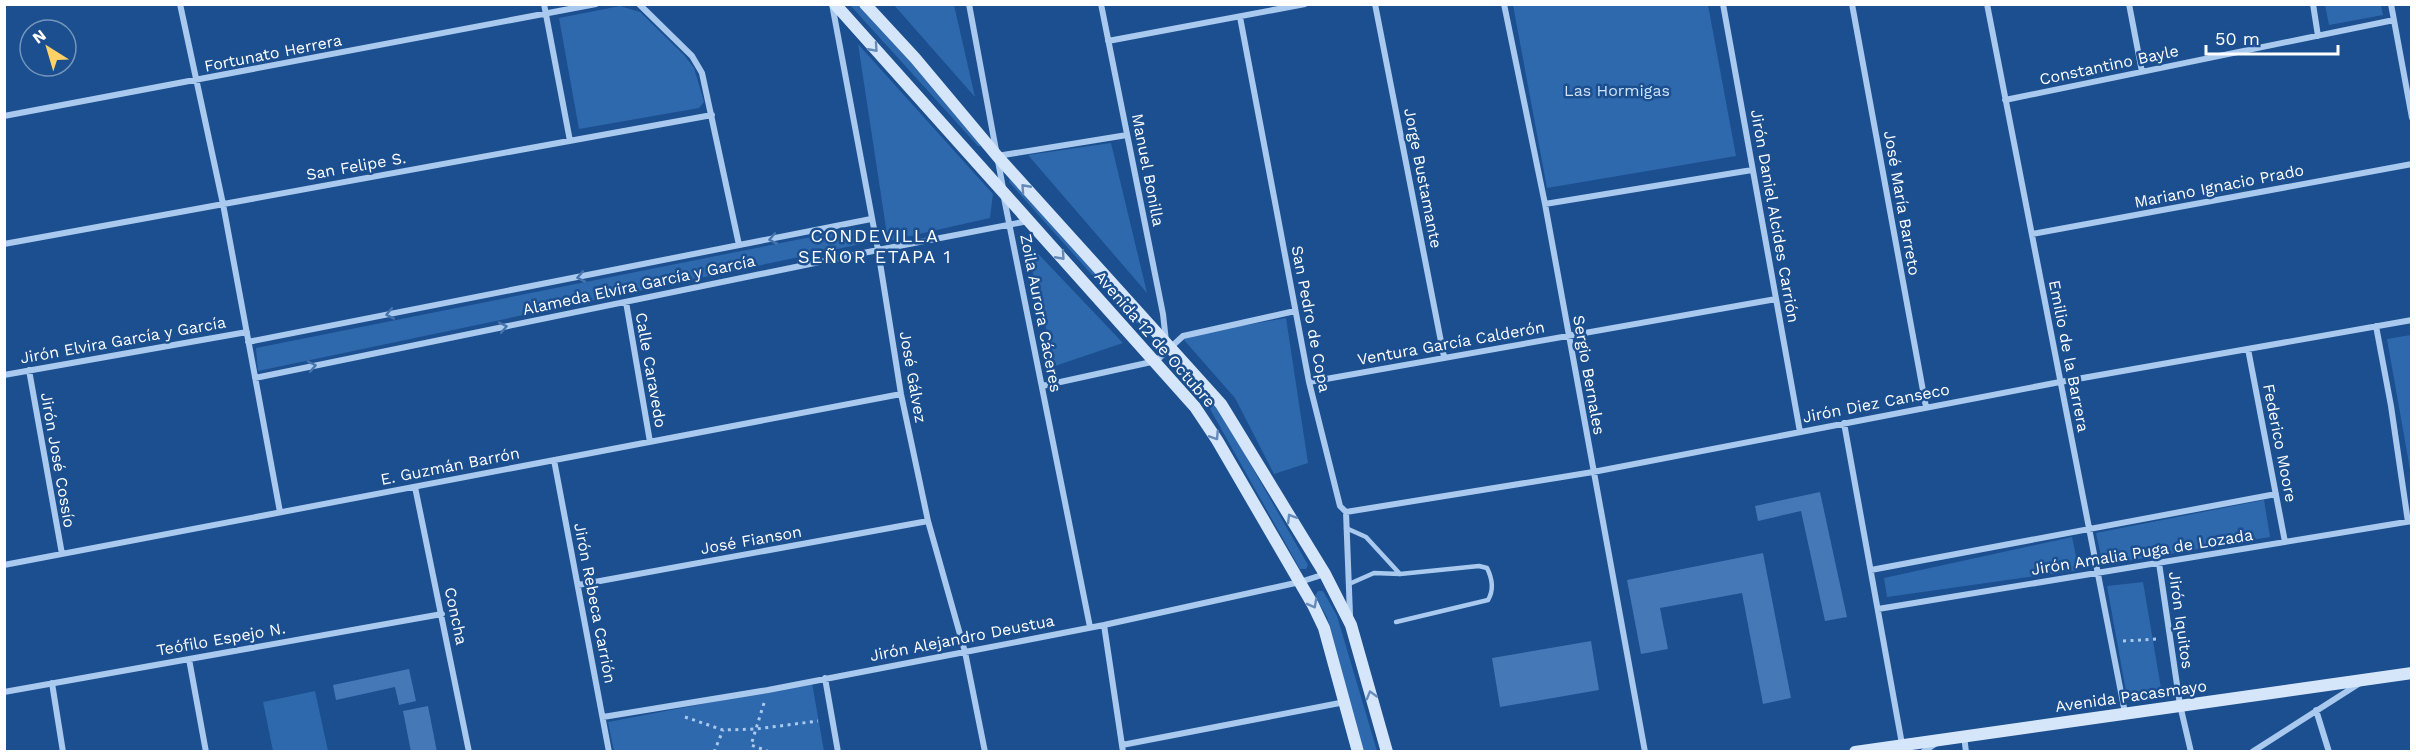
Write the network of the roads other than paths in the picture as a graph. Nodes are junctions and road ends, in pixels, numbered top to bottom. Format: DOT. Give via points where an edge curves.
graph roads {
  1 [pos="180,4"];
  2 [pos="544,4"];
  3 [pos="596,4"];
  4 [pos="639,4"];
  5 [pos="834,4"];
  6 [pos="865,4"];
  7 [pos="969,4"];
  8 [pos="1101,4"];
  9 [pos="1305,4"];
  10 [pos="1375,4"];
  11 [pos="1504,4"];
  12 [pos="1723,4"];
  13 [pos="1852,4"];
  14 [pos="1987,4"];
  15 [pos="2129,4"];
  16 [pos="2313,4"];
  17 [pos="2391,4"];
  18 [pos="546,14"];
  19 [pos="1240,17"];
  20 [pos="2394,20"];
  21 [pos="2319,36"];
  22 [pos="1108,41"];
  23 [pos="2142,72"];
  24 [pos="197,81"];
  25 [pos="2006,100"];
  26 [pos="712,115"];
  27 [pos="4,116"];
  28 [pos="2412,118"];
  29 [pos="1127,135"];
  30 [pos="570,141"];
  31 [pos="998,157"];
  32 [pos="2412,164"];
  33 [pos="1752,170"];
  34 [pos="1003,192"];
  35 [pos="223,204"];
  36 [pos="1545,204"];
  37 [pos="871,219"];
  38 [pos="1029,221"];
  39 [pos="1010,226"];
  40 [pos="2032,234"];
  41 [pos="4,244"];
  42 [pos="739,245"];
  43 [pos="878,250"];
  44 [pos="1776,299"];
  45 [pos="626,302"];
  46 [pos="1295,311"];
  47 [pos="2412,320"];
  48 [pos="2376,326"];
  49 [pos="247,332"];
  50 [pos="1569,337"];
  51 [pos="248,342"];
  52 [pos="1168,344"];
  53 [pos="2248,350"];
  54 [pos="1444,357"];
  55 [pos="1156,361"];
  56 [pos="29,370"];
  57 [pos="4,375"];
  58 [pos="255,378"];
  59 [pos="1309,382"];
  60 [pos="2060,382"];
  61 [pos="1042,386"];
  62 [pos="901,394"];
  63 [pos="1926,407"];
  64 [pos="1844,423"];
  65 [pos="1800,432"];
  66 [pos="650,442"];
  67 [pos="554,460"];
  68 [pos="1593,472"];
  69 [pos="415,487"];
  70 [pos="2276,494"];
  71 [pos="280,512"];
  72 [pos="1346,512"];
  73 [pos="928,521"];
  74 [pos="2410,521"];
  75 [pos="1346,528"];
  76 [pos="2090,529"];
  77 [pos="2285,542"];
  78 [pos="62,554"];
  79 [pos="2159,563"];
  80 [pos="4,565"];
  81 [pos="1871,570"];
  82 [pos="2099,573"];
  83 [pos="1325,574"];
  84 [pos="1400,574"];
  85 [pos="1300,582"];
  86 [pos="1349,584"];
  87 [pos="578,585"];
  88 [pos="1878,609"];
  89 [pos="442,614"];
  90 [pos="1396,622"];
  91 [pos="1104,625"];
  92 [pos="1351,625"];
  93 [pos="1090,627"];
  94 [pos="965,652"];
  95 [pos="189,659"];
  96 [pos="2412,673"];
  97 [pos="825,678"];
  98 [pos="2365,681"];
  99 [pos="52,683"];
  100 [pos="4,692"];
  101 [pos="1345,702"];
  102 [pos="2180,705"];
  103 [pos="2316,710"];
  104 [pos="2125,713"];
  105 [pos="603,717"];
  106 [pos="1964,736"];
  107 [pos="1943,739"];
  108 [pos="1902,744"];
  109 [pos="1123,748"];
  110 [pos="63,752"];
  111 [pos="206,752"];
  112 [pos="469,752"];
  113 [pos="609,752"];
  114 [pos="838,752"];
  115 [pos="985,752"];
  116 [pos="1358,752"];
  117 [pos="1387,752"];
  118 [pos="1645,752"];
  119 [pos="1855,752"];
  120 [pos="1923,752"];
  121 [pos="1966,752"];
  122 [pos="2191,752"];
  123 [pos="2252,752"];
  124 [pos="2329,752"];
  1 -- 24 [label="street"];
  2 -- 18 [label="street"];
  3 -- 18 [label="street, Fortunato Herrera"];
  4 -- 26 [label="street" via="692,56 702,73"];
  5 -- 34 [label="main road, Avenida 12 de Octubre, one-way"];
  5 -- 37 [label="street, José Gálvez"];
  6 -- 31 [label="main road, Avenida 12 de Octubre"];
  7 -- 31 [label="street, Zoila Aurora Cáceres"];
  8 -- 22 [label="street, Manuel Bonilla"];
  9 -- 19 [label="street"];
  10 -- 54 [label="street, Jorge Bustamante"];
  11 -- 36 [label="street, Sergio Bernales"];
  12 -- 33 [label="street, Jirón Daniel Alcides Carrión"];
  13 -- 63 [label="street, José María Barreto"];
  14 -- 25 [label="street, Emilio de la Barrera"];
  15 -- 23 [label="street"];
  16 -- 21 [label="street"];
  17 -- 20 [label="street"];
  18 -- 24 [label="street, Fortunato Herrera"];
  18 -- 30 [label="street"];
  19 -- 22 [label="street"];
  19 -- 46 [label="street, San Pedro de Copa"];
  20 -- 21 [label="street, Constantino Bayle"];
  20 -- 28 [label="street"];
  21 -- 23 [label="street, Constantino Bayle"];
  22 -- 29 [label="street, Manuel Bonilla"];
  23 -- 25 [label="street, Constantino Bayle"];
  24 -- 27 [label="street, Fortunato Herrera"];
  24 -- 35 [label="street"];
  25 -- 40 [label="street, Emilio de la Barrera"];
  26 -- 30 [label="street, San Felipe S."];
  26 -- 42 [label="street"];
  29 -- 31 [label="street"];
  29 -- 52 [label="street, Manuel Bonilla"];
  30 -- 35 [label="street, San Felipe S."];
  31 -- 34 [label="street, Zoila Aurora Cáceres"];
  52 -- 31 [label="main road, Avenida 12 de Octubre, one-way"];
  32 -- 40 [label="street, Mariano Ignacio Prado"];
  33 -- 36 [label="street"];
  33 -- 44 [label="street, Jirón Daniel Alcides Carrión"];
  34 -- 38 [label="main road, Avenida 12 de Octubre"];
  34 -- 39 [label="street, Zoila Aurora Cáceres"];
  35 -- 41 [label="street, San Felipe S."];
  35 -- 49 [label="street"];
  36 -- 50 [label="street, Sergio Bernales"];
  37 -- 42 [label="street, Alameda Elvira García y García, one-way"];
  37 -- 43 [label="street, José Gálvez"];
  38 -- 39 [label="street, Alameda Elvira García y García"];
  38 -- 55 [label="main road, Avenida 12 de Octubre, one-way"];
  39 -- 43 [label="street, Alameda Elvira García y García"];
  39 -- 61 [label="street, Zoila Aurora Cáceres"];
  40 -- 60 [label="street, Emilio de la Barrera"];
  42 -- 51 [label="street, Alameda Elvira García y García, one-way"];
  43 -- 45 [label="street, Alameda Elvira García y García"];
  43 -- 62 [label="street, José Gálvez"];
  44 -- 50 [label="street, Ventura García Calderón"];
  44 -- 65 [label="street, Jirón Daniel Alcides Carrión"];
  58 -- 45 [label="street, Alameda Elvira García y García, one-way"];
  45 -- 66 [label="street, Calle Caravedo"];
  46 -- 52 [label="street" via="1183,336"];
  46 -- 59 [label="street, San Pedro de Copa"];
  47 -- 48 [label="street, Jirón Diez Canseco"];
  48 -- 53 [label="street, Jirón Diez Canseco"];
  48 -- 74 [label="street"];
  49 -- 51 [label="street"];
  49 -- 56 [label="street, Jirón Elvira García y García"];
  50 -- 54 [label="street, Ventura García Calderón"];
  50 -- 68 [label="street, Sergio Bernales"];
  51 -- 58 [label="street"];
  52 -- 55 [label="street"];
  83 -- 52 [label="main road, Avenida 12 de Octubre, one-way" via="1221,404"];
  53 -- 60 [label="street, Jirón Diez Canseco"];
  53 -- 70 [label="street, Federico Moore"];
  54 -- 59 [label="street, Ventura García Calderón"];
  55 -- 61 [label="street"];
  55 -- 85 [label="main road, Avenida 12 de Octubre, one-way" via="1217,440"];
  56 -- 57 [label="street, Jirón Elvira García y García"];
  56 -- 78 [label="street, Jirón José Cossío"];
  58 -- 71 [label="street"];
  59 -- 72 [label="street, San Pedro de Copa" via="1340,506"];
  60 -- 63 [label="street, Jirón Diez Canseco"];
  60 -- 76 [label="street, Emilio de la Barrera"];
  61 -- 93 [label="street, Zoila Aurora Cáceres"];
  62 -- 66 [label="street, E. Guzmán Barrón"];
  62 -- 73 [label="street, José Gálvez"];
  63 -- 64 [label="street, Jirón Diez Canseco"];
  64 -- 65 [label="street, Jirón Diez Canseco"];
  64 -- 81 [label="street"];
  65 -- 68 [label="street, Jirón Diez Canseco"];
  66 -- 67 [label="street, E. Guzmán Barrón"];
  67 -- 69 [label="street, E. Guzmán Barrón"];
  67 -- 87 [label="street, Jirón Rebeca Carrión"];
  68 -- 72 [label="street, Jirón Diez Canseco"];
  68 -- 118 [label="street, Sergio Bernales"];
  69 -- 71 [label="street, E. Guzmán Barrón"];
  69 -- 89 [label="street, Concha"];
  70 -- 76 [label="street"];
  70 -- 77 [label="street, Federico Moore"];
  71 -- 78 [label="street, E. Guzmán Barrón"];
  72 -- 75 [label="street, San Pedro de Copa"];
  73 -- 87 [label="street, José Fianson"];
  73 -- 94 [label="street, José Gálvez"];
  74 -- 77 [label="street, Jirón Amalia Puga de Lozada"];
  75 -- 84 [label="lane" via="1366,537"];
  75 -- 86 [label="street, San Pedro de Copa"];
  76 -- 81 [label="street"];
  76 -- 82 [label="street, Emilio de la Barrera"];
  77 -- 79 [label="street, Jirón Amalia Puga de Lozada"];
  78 -- 80 [label="street, E. Guzmán Barrón"];
  79 -- 82 [label="street, Jirón Amalia Puga de Lozada"];
  79 -- 102 [label="street, Jirón Iquitos"];
  81 -- 88 [label="street"];
  82 -- 88 [label="street, Jirón Amalia Puga de Lozada"];
  82 -- 104 [label="street, Emilio de la Barrera"];
  83 -- 85 [label="street, Jirón Alejandro Deustua"];
  83 -- 92 [label="main road, Avenida 12 de Octubre"];
  84 -- 86 [label="lane" via="1374,573"];
  84 -- 90 [label="lane" via="1479,566 1487,568 1493,593 1482,603"];
  85 -- 91 [label="street, Jirón Alejandro Deustua"];
  85 -- 101 [label="main road, Avenida 12 de Octubre, one-way" via="1324,628"];
  86 -- 92 [label="street, San Pedro de Copa"];
  87 -- 105 [label="street, Jirón Rebeca Carrión"];
  88 -- 108 [label="street"];
  89 -- 95 [label="street, Teófilo Espejo N."];
  89 -- 112 [label="street, Concha"];
  91 -- 93 [label="street, Jirón Alejandro Deustua"];
  91 -- 109 [label="street"];
  117 -- 92 [label="main road, Avenida 12 de Octubre, one-way"];
  93 -- 94 [label="street, Jirón Alejandro Deustua"];
  94 -- 97 [label="street, Jirón Alejandro Deustua"];
  94 -- 115 [label="street, José Gálvez"];
  95 -- 99 [label="street, Teófilo Espejo N."];
  95 -- 111 [label="street"];
  96 -- 98 [label="main road, Avenida Pacasmayo"];
  97 -- 105 [label="street, Jirón Alejandro Deustua"];
  97 -- 114 [label="street"];
  98 -- 102 [label="main road, Avenida Pacasmayo"];
  98 -- 103 [label="street"];
  99 -- 100 [label="street, Teófilo Espejo N."];
  99 -- 110 [label="street"];
  101 -- 109 [label="street"];
  101 -- 116 [label="main road, Avenida 12 de Octubre"];
  102 -- 104 [label="main road, Avenida Pacasmayo"];
  102 -- 122 [label="street, Jirón Iquitos"];
  103 -- 123 [label="street"];
  103 -- 124 [label="street"];
  104 -- 106 [label="main road, Avenida Pacasmayo"];
  105 -- 113 [label="street, Jirón Rebeca Carrión"];
  106 -- 107 [label="main road, Avenida Pacasmayo"];
  106 -- 121 [label="street"];
  107 -- 108 [label="main road, Avenida Pacasmayo"];
  107 -- 120 [label="street"];
  108 -- 119 [label="main road, Avenida Pacasmayo"];
}
